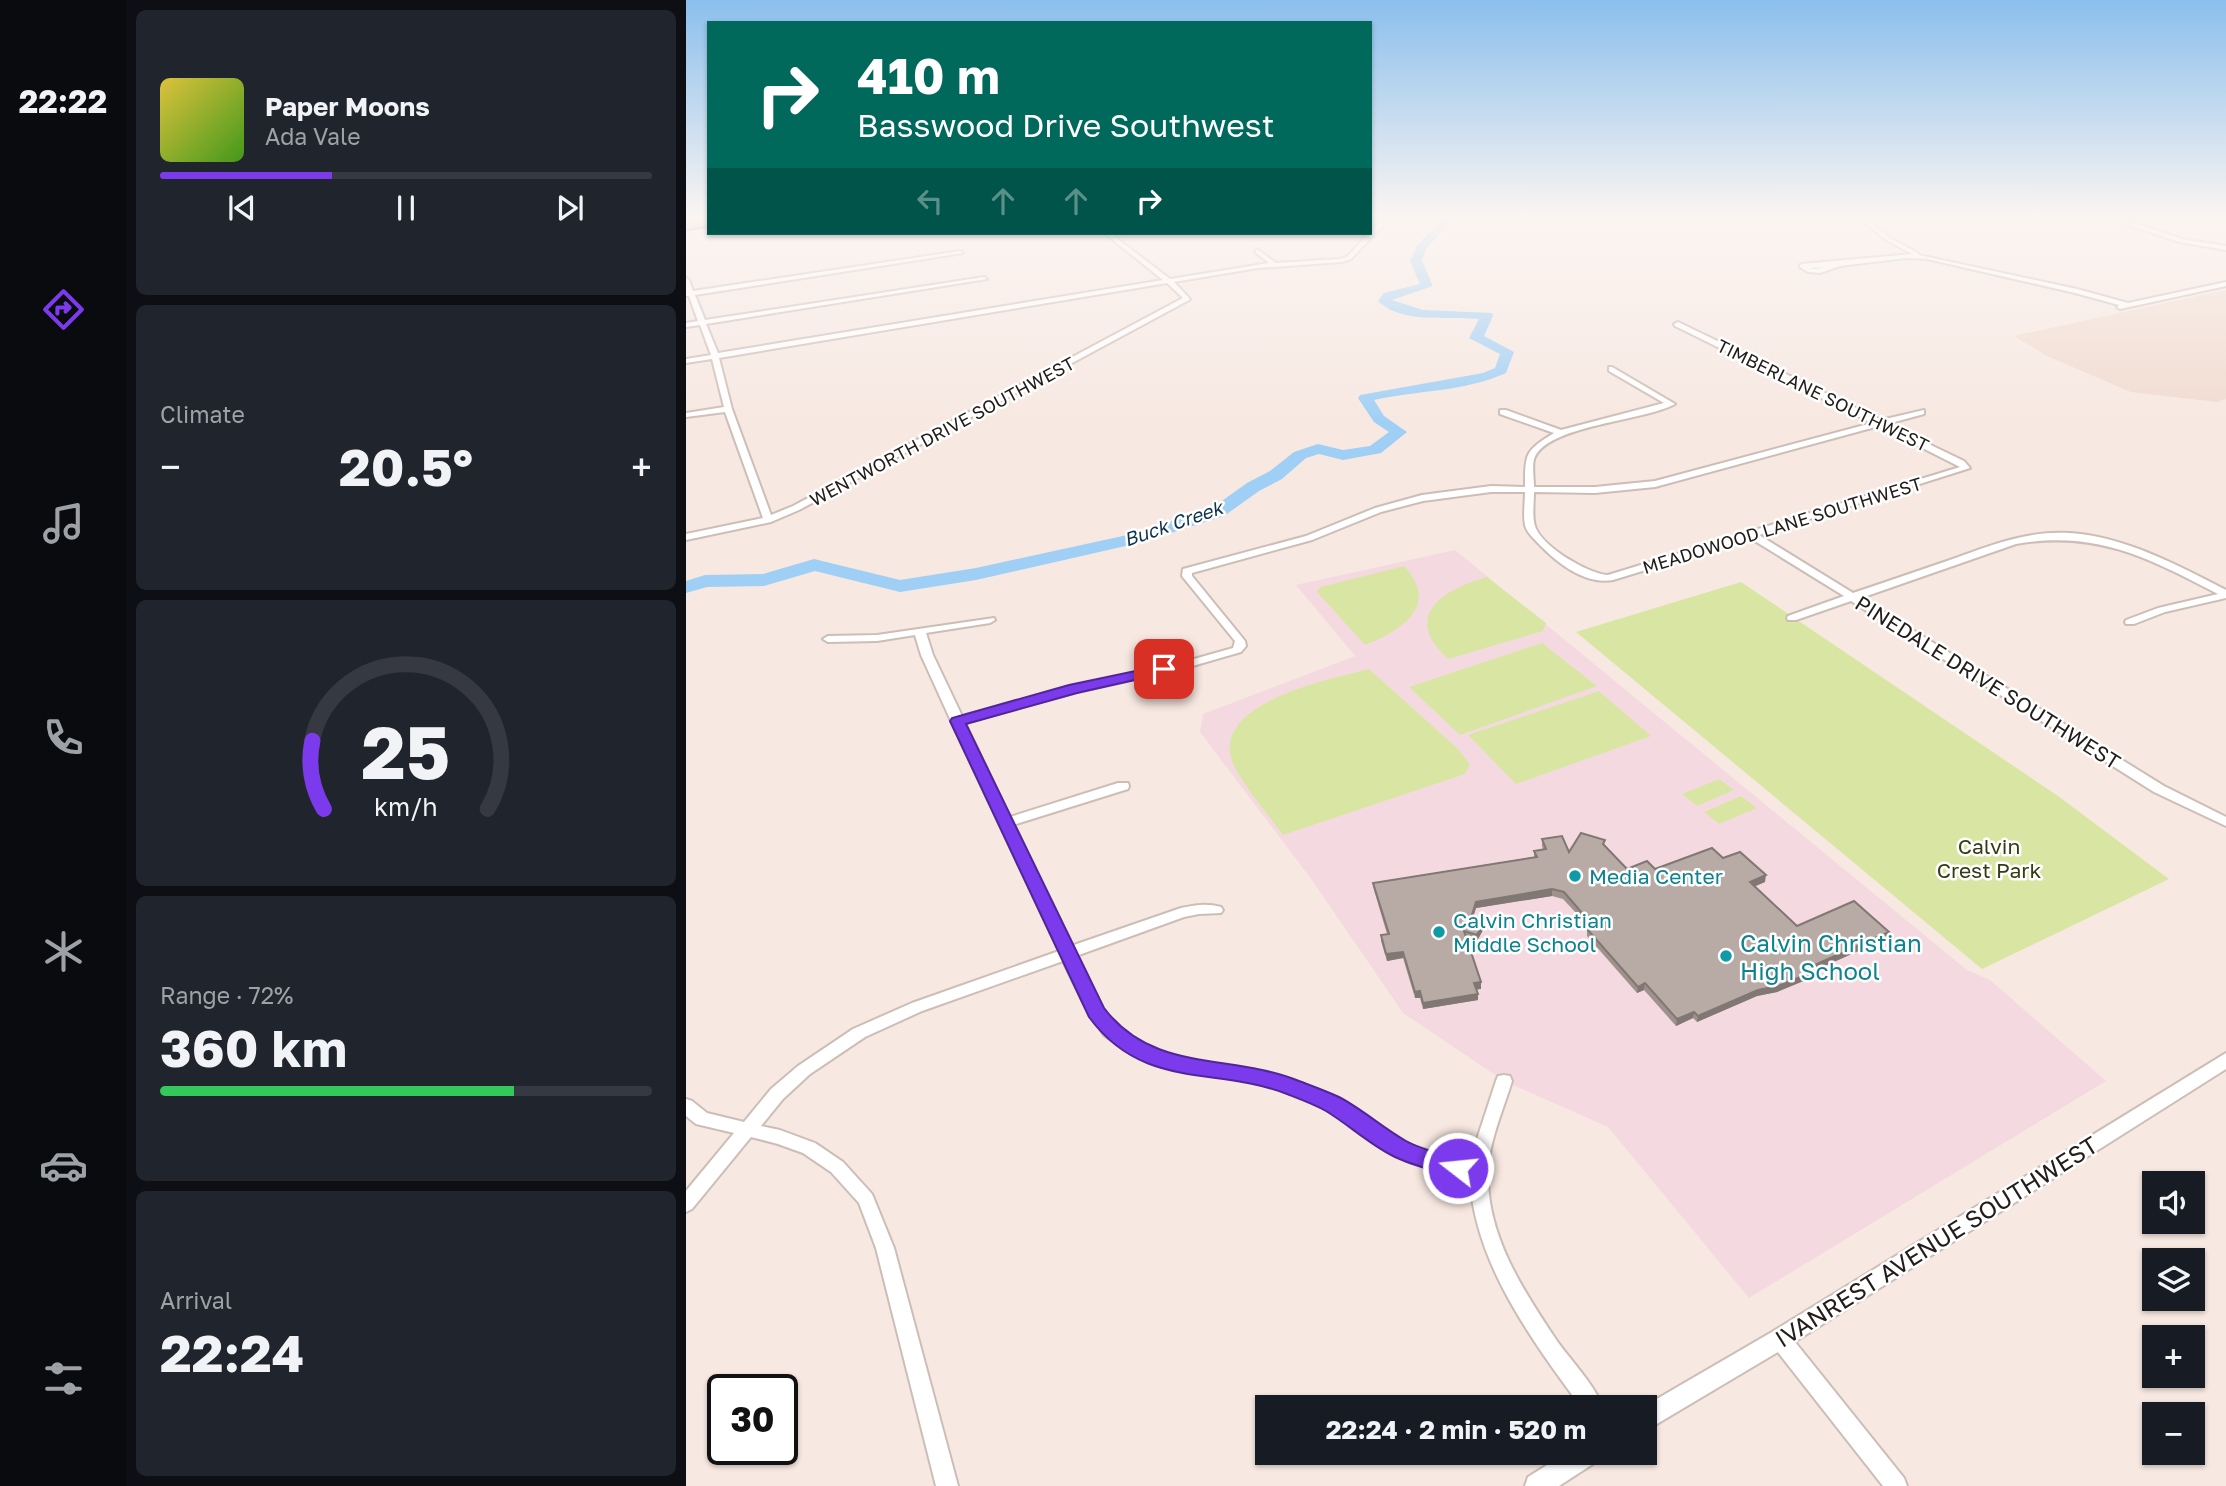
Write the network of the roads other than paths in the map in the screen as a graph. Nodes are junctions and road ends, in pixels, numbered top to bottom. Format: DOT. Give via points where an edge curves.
graph roads {
  1 [pos="726,287"];
  2 [pos="929,287"];
  3 [pos="1130,287"];
  4 [pos="1175,287"];
  5 [pos="2061,287"];
  6 [pos="2210,287"];
  7 [pos="688,293"];
  8 [pos="2126,305"];
  9 [pos="2114,308"];
  10 [pos="702,322"];
  11 [pos="1678,324"];
  12 [pos="686,325"];
  13 [pos="715,356"];
  14 [pos="686,361"];
  15 [pos="1612,369"];
  16 [pos="728,409"];
  17 [pos="1503,412"];
  18 [pos="1921,412"];
  19 [pos="686,415"];
  20 [pos="1881,423"];
  21 [pos="1561,433"];
  22 [pos="1966,468"];
  23 [pos="1528,489"];
  24 [pos="768,520"];
  25 [pos="1753,535"];
  26 [pos="686,537"];
  27 [pos="2226,594"];
  28 [pos="1852,597"];
  29 [pos="1792,618"];
  30 [pos="990,620"];
  31 [pos="2130,622"];
  32 [pos="920,632"];
  33 [pos="828,639"];
  34 [pos="957,721"];
  35 [pos="1123,786"];
  36 [pos="2226,822"];
  37 [pos="1005,823"];
  38 [pos="1216,910"];
  39 [pos="1067,953"];
  40 [pos="2226,1060"];
  41 [pos="1504,1081"];
  42 [pos="686,1106"];
  43 [pos="745,1130"];
  44 [pos="1479,1174"];
  45 [pos="686,1204"];
  46 [pos="1780,1339"];
  47 [pos="1584,1395"];
  48 [pos="1657,1412"];
  49 [pos="1570,1465"];
  50 [pos="947,1486"];
  51 [pos="1537,1486"];
  52 [pos="1896,1486"];
  1 -- 7 [label="street"];
  2 -- 10 [label="street"];
  3 -- 13 [label="street"];
  4 -- 24 [label="street, WENTWORTH DRIVE SOUTHWEST" via="1187,299"];
  5 -- 8 [label="street"];
  6 -- 8 [label="street"];
  7 -- 10 [label="street"];
  8 -- 9 [label="street"];
  10 -- 12 [label="street"];
  10 -- 13 [label="street"];
  11 -- 20 [label="street, TIMBERLANE SOUTHWEST"];
  13 -- 14 [label="street"];
  13 -- 16 [label="street"];
  15 -- 21 [label="street" via="1671,404"];
  16 -- 19 [label="street"];
  16 -- 24 [label="street"];
  17 -- 21 [label="street"];
  18 -- 20 [label="street"];
  20 -- 22 [label="street, TIMBERLANE SOUTHWEST"];
  20 -- 23 [label="street" via="1655,484 1595,490"];
  21 -- 23 [label="street" via="1531,454"];
  22 -- 25 [label="street, MEADOWOOD LANE SOUTHWEST"];
  23 -- 25 [label="street, MEADOWOOD LANE SOUTHWEST" via="1528,520 1533,533 1577,569 1597,579"];
  23 -- 34 [label="street" via="1422,498 1309,538 1194,568 1187,576 1240,641 1237,650"];
  24 -- 26 [label="street, WENTWORTH DRIVE SOUTHWEST"];
  25 -- 28 [label="street, PINEDALE DRIVE SOUTHWEST"];
  27 -- 28 [label="street" via="2133,550 2073,537 2020,540"];
  27 -- 31 [label="street"];
  28 -- 29 [label="street"];
  28 -- 36 [label="street, PINEDALE DRIVE SOUTHWEST" via="2159,789"];
  30 -- 32 [label="street"];
  32 -- 33 [label="street"];
  32 -- 34 [label="street"];
  34 -- 37 [label="street"];
  35 -- 37 [label="street"];
  37 -- 39 [label="street"];
  38 -- 39 [label="street" via="1181,913"];
  39 -- 43 [label="street" via="859,1033 797,1076"];
  39 -- 44 [label="street" via="1102,1021 1141,1052 1185,1067 1288,1085 1332,1104 1401,1149"];
  40 -- 46 [label="street, IVANREST AVENUE SOUTHWEST"];
  41 -- 44 [label="street"];
  42 -- 43 [label="street" via="702,1119"];
  43 -- 45 [label="street"];
  43 -- 50 [label="street" via="780,1137 818,1153 848,1176 866,1199 885,1248"];
  44 -- 47 [label="street" via="1489,1235 1511,1285"];
  46 -- 48 [label="street, IVANREST AVENUE SOUTHWEST"];
  46 -- 52 [label="street"];
  49 -- 51 [label="street"];
}
